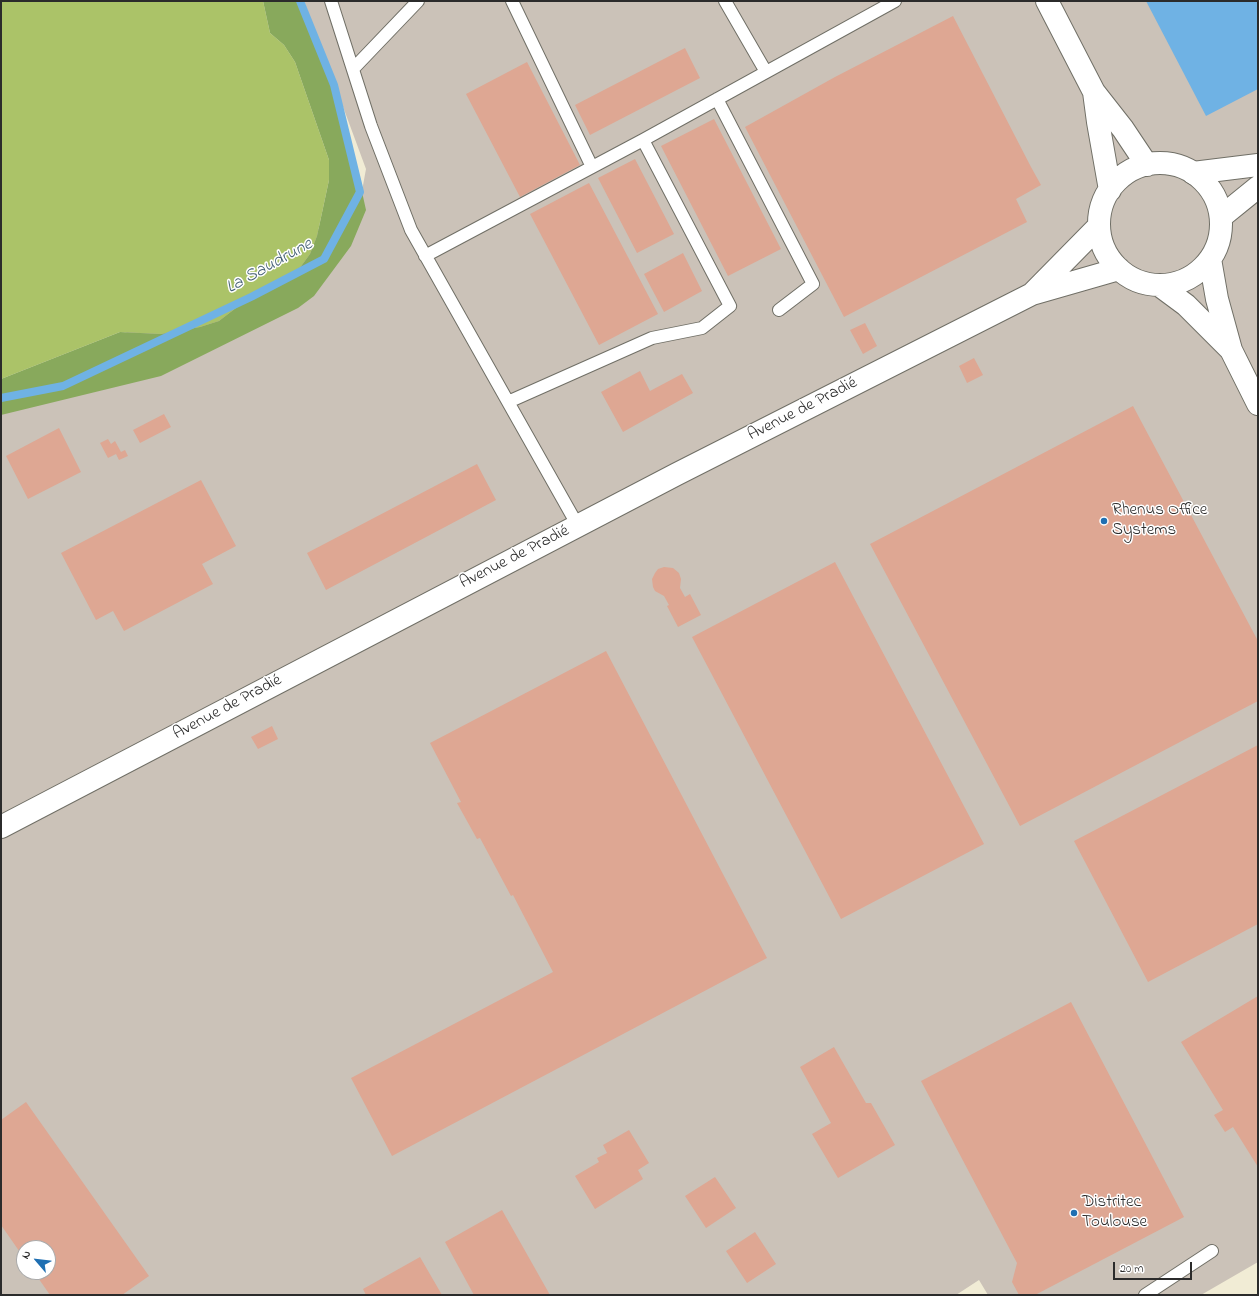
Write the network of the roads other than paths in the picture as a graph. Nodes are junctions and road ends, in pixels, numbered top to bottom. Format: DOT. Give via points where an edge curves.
graph roads {
  1 [pos="331,1"];
  2 [pos="418,1"];
  3 [pos="512,1"];
  4 [pos="725,1"];
  5 [pos="895,1"];
  6 [pos="1047,1"];
  7 [pos="353,69"];
  8 [pos="766,72"];
  9 [pos="1094,92"];
  10 [pos="717,99"];
  11 [pos="643,140"];
  12 [pos="1147,165"];
  13 [pos="1258,165"];
  14 [pos="592,167"];
  15 [pos="1193,173"];
  16 [pos="1258,187"];
  17 [pos="1110,190"];
  18 [pos="1221,217"];
  19 [pos="1099,226"];
  20 [pos="425,256"];
  21 [pos="1210,258"];
  22 [pos="1119,269"];
  23 [pos="1159,285"];
  24 [pos="1032,294"];
  25 [pos="779,310"];
  26 [pos="1231,350"];
  27 [pos="508,402"];
  28 [pos="1258,404"];
  29 [pos="578,526"];
  30 [pos="1,826"];
  31 [pos="1212,1251"];
  32 [pos="1145,1295"];
  1 -- 7 [label="lane"];
  2 -- 7 [label="lane"];
  3 -- 14 [label="lane"];
  4 -- 8 [label="lane"];
  5 -- 8 [label="lane"];
  6 -- 9 [label="street"];
  7 -- 20 [label="lane" via="371,126 411,230"];
  8 -- 10 [label="lane"];
  9 -- 12 [label="street"];
  9 -- 17 [label="street"];
  10 -- 11 [label="lane"];
  10 -- 25 [label="lane" via="813,284"];
  11 -- 14 [label="lane"];
  11 -- 27 [label="lane" via="730,306 702,328 652,338"];
  12 -- 15 [label="street" via="1179,166"];
  12 -- 17 [label="street" via="1132,170"];
  13 -- 15 [label="street"];
  14 -- 20 [label="lane"];
  15 -- 18 [label="street" via="1207,185 1216,200"];
  16 -- 18 [label="street"];
  17 -- 19 [label="street" via="1102,208"];
  18 -- 21 [label="street" via="1217,246"];
  19 -- 22 [label="street" via="1108,257"];
  19 -- 24 [label="street, Avenue de Pradié"];
  20 -- 27 [label="lane"];
  21 -- 23 [label="street" via="1197,273 1179,282"];
  21 -- 26 [label="street" via="1217,299"];
  22 -- 23 [label="street" via="1130,278"];
  22 -- 24 [label="street, Avenue de Pradié"];
  23 -- 26 [label="street" via="1186,305"];
  24 -- 29 [label="street, Avenue de Pradié"];
  26 -- 28 [label="street"];
  27 -- 29 [label="lane"];
  29 -- 30 [label="street, Avenue de Pradié"];
  31 -- 32 [label="lane"];
}
